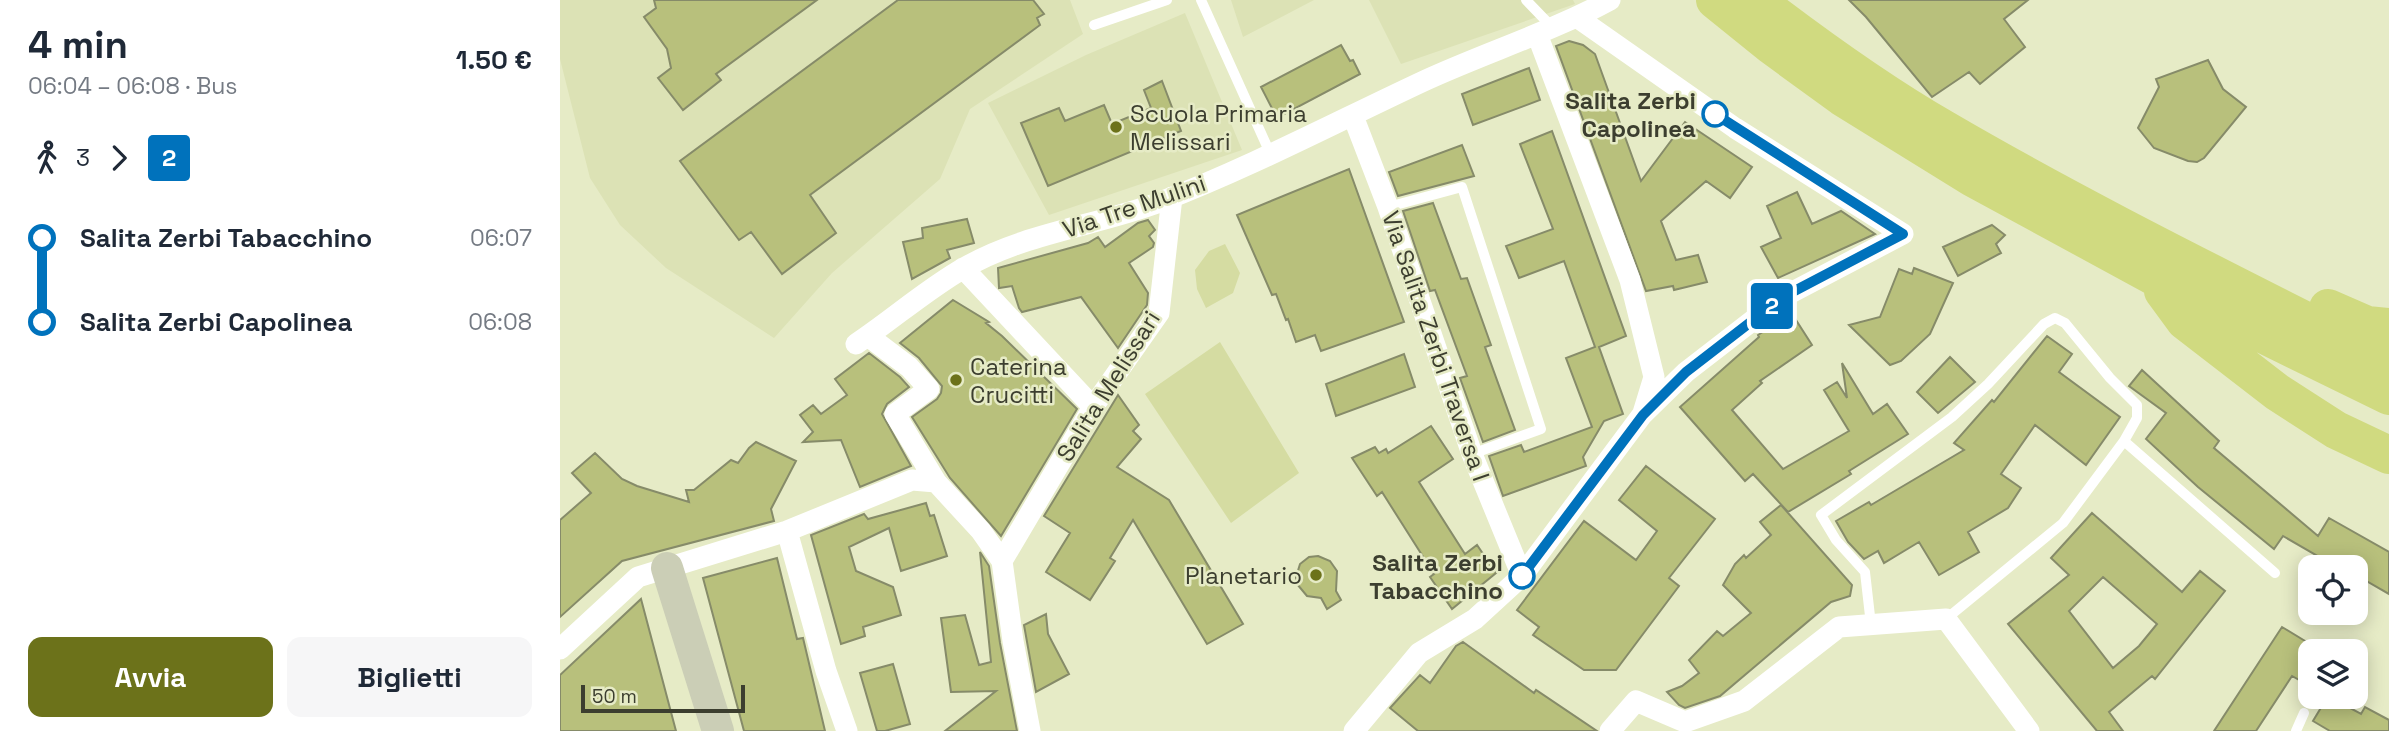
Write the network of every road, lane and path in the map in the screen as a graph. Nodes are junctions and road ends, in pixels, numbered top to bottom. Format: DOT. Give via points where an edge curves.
graph roads {
  1 [pos="1167,0"];
  2 [pos="1201,0"];
  3 [pos="1526,0"];
  4 [pos="1610,0"];
  5 [pos="1715,0"];
  6 [pos="1756,0"];
  7 [pos="1578,18"];
  8 [pos="1094,25"];
  9 [pos="1545,31"];
  10 [pos="1353,116"];
  11 [pos="1270,153"];
  12 [pos="1171,197"];
  13 [pos="1388,207"];
  14 [pos="2163,264"];
  15 [pos="963,268"];
  16 [pos="2389,327"];
  17 [pos="2389,363"];
  18 [pos="2389,396"];
  19 [pos="1093,407"];
  20 [pos="1643,415"];
  21 [pos="2124,441"];
  22 [pos="1472,454"];
  23 [pos="2389,455"];
  24 [pos="936,482"];
  25 [pos="788,531"];
  26 [pos="1002,561"];
  27 [pos="667,568"];
  28 [pos="2275,573"];
  29 [pos="1522,576"];
  30 [pos="1946,619"];
  31 [pos="1871,625"];
  32 [pos="560,649"];
  33 [pos="2304,713"];
  34 [pos="718,731"];
  35 [pos="847,731"];
  36 [pos="1030,731"];
  37 [pos="1354,731"];
  38 [pos="1609,731"];
  39 [pos="2029,731"];
  40 [pos="2296,731"];
  1 -- 8 [label="lane"];
  2 -- 11 [label="lane"];
  3 -- 9 [label="lane"];
  4 -- 7 [label="street, Via Tre Mulini"];
  5 -- 14 [label="highway" via="1842,97 1973,178"];
  6 -- 14 [label="highway" via="1857,73"];
  7 -- 9 [label="street, Via Tre Mulini"];
  7 -- 20 [label="street" via="1735,128 1903,234 1783,297 1686,372"];
  9 -- 10 [label="street, Via Tre Mulini"];
  9 -- 20 [label="street" via="1630,280 1654,377"];
  10 -- 11 [label="street, Via Tre Mulini"];
  10 -- 13 [label="street, Via Salita Zerbi Traversa I"];
  11 -- 12 [label="street, Via Tre Mulini"];
  12 -- 15 [label="street, Via Tre Mulini" via="1000,250"];
  12 -- 19 [label="street, Salita Melissari" via="1159,313"];
  13 -- 22 [label="street, Via Salita Zerbi Traversa I"];
  13 -- 22 [label="lane" via="1462,187 1541,429"];
  14 -- 16 [label="highway" via="2227,265 2367,325"];
  14 -- 17 [label="highway"];
  14 -- 18 [label="highway" via="2236,321"];
  14 -- 23 [label="highway" via="2185,321 2277,392 2336,430"];
  15 -- 19 [label="street"];
  15 -- 24 [label="street, Via Tre Mulini" via="862,340 909,367 929,389 895,414"];
  19 -- 26 [label="street, Salita Melissari"];
  20 -- 29 [label="street"];
  21 -- 28 [label="lane"];
  21 -- 30 [label="lane" via="2063,523"];
  21 -- 31 [label="lane" via="2137,418 2137,405 2065,323 2055,318 2044,324 1952,417 1821,515 1865,572"];
  22 -- 29 [label="street, Via Salita Zerbi Traversa I"];
  24 -- 25 [label="street" via="912,480"];
  24 -- 26 [label="street"];
  25 -- 27 [label="street"];
  25 -- 35 [label="street"];
  26 -- 36 [label="street"];
  27 -- 32 [label="street" via="638,577"];
  27 -- 34 [label="street"];
  29 -- 37 [label="street" via="1475,620 1419,653"];
  30 -- 31 [label="street"];
  30 -- 39 [label="street"];
  31 -- 38 [label="street" via="1839,627 1744,701 1685,722 1636,701"];
  33 -- 40 [label="lane"];
}
